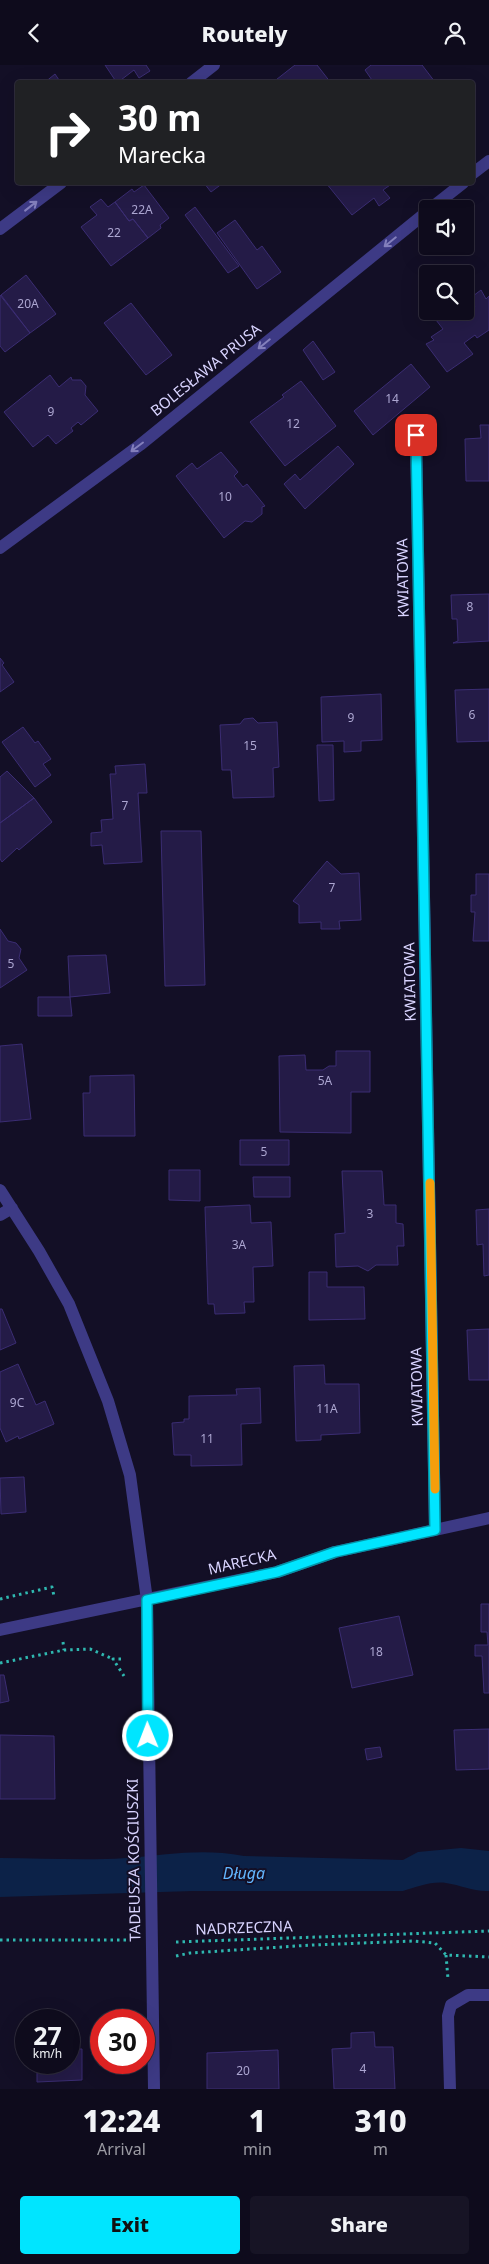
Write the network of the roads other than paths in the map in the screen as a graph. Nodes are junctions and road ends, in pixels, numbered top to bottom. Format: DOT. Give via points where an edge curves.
graph roads {
  1 [pos="214,65"];
  2 [pos="195,80"];
  3 [pos="489,161"];
  4 [pos="475,173"];
  5 [pos="58,185"];
  6 [pos="460,185"];
  7 [pos="442,200"];
  8 [pos="419,218"];
  9 [pos="0,229"];
  10 [pos="416,435"];
  11 [pos="0,548"];
  12 [pos="0,1190"];
  13 [pos="12,1208"];
  14 [pos="0,1215"];
  15 [pos="489,1518"];
  16 [pos="435,1530"];
  17 [pos="147,1600"];
  18 [pos="0,1630"];
  19 [pos="489,1995"];
  20 [pos="154,2089"];
  21 [pos="450,2089"];
  1 -- 2 [label="street"];
  3 -- 4 [label="street"];
  9 -- 5 [label="street, one-way"];
  6 -- 7 [label="street, BOLESŁAWA PRUSA"];
  8 -- 11 [label="street, BOLESŁAWA PRUSA, one-way" via="140,445"];
  10 -- 16 [label="street, KWIATOWA"];
  12 -- 13 [label="street, TADEUSZA KOŚCIUSZKI"];
  13 -- 14 [label="street"];
  13 -- 17 [label="street, TADEUSZA KOŚCIUSZKI" via="69,1304 108,1401 130,1475"];
  15 -- 16 [label="street, MARECKA"];
  16 -- 17 [label="street, MARECKA" via="335,1552 277,1572"];
  17 -- 18 [label="street, MARECKA"];
  17 -- 20 [label="street, TADEUSZA KOŚCIUSZKI"];
  19 -- 21 [label="street" via="468,1995 451,2005 448,2016"];
}
